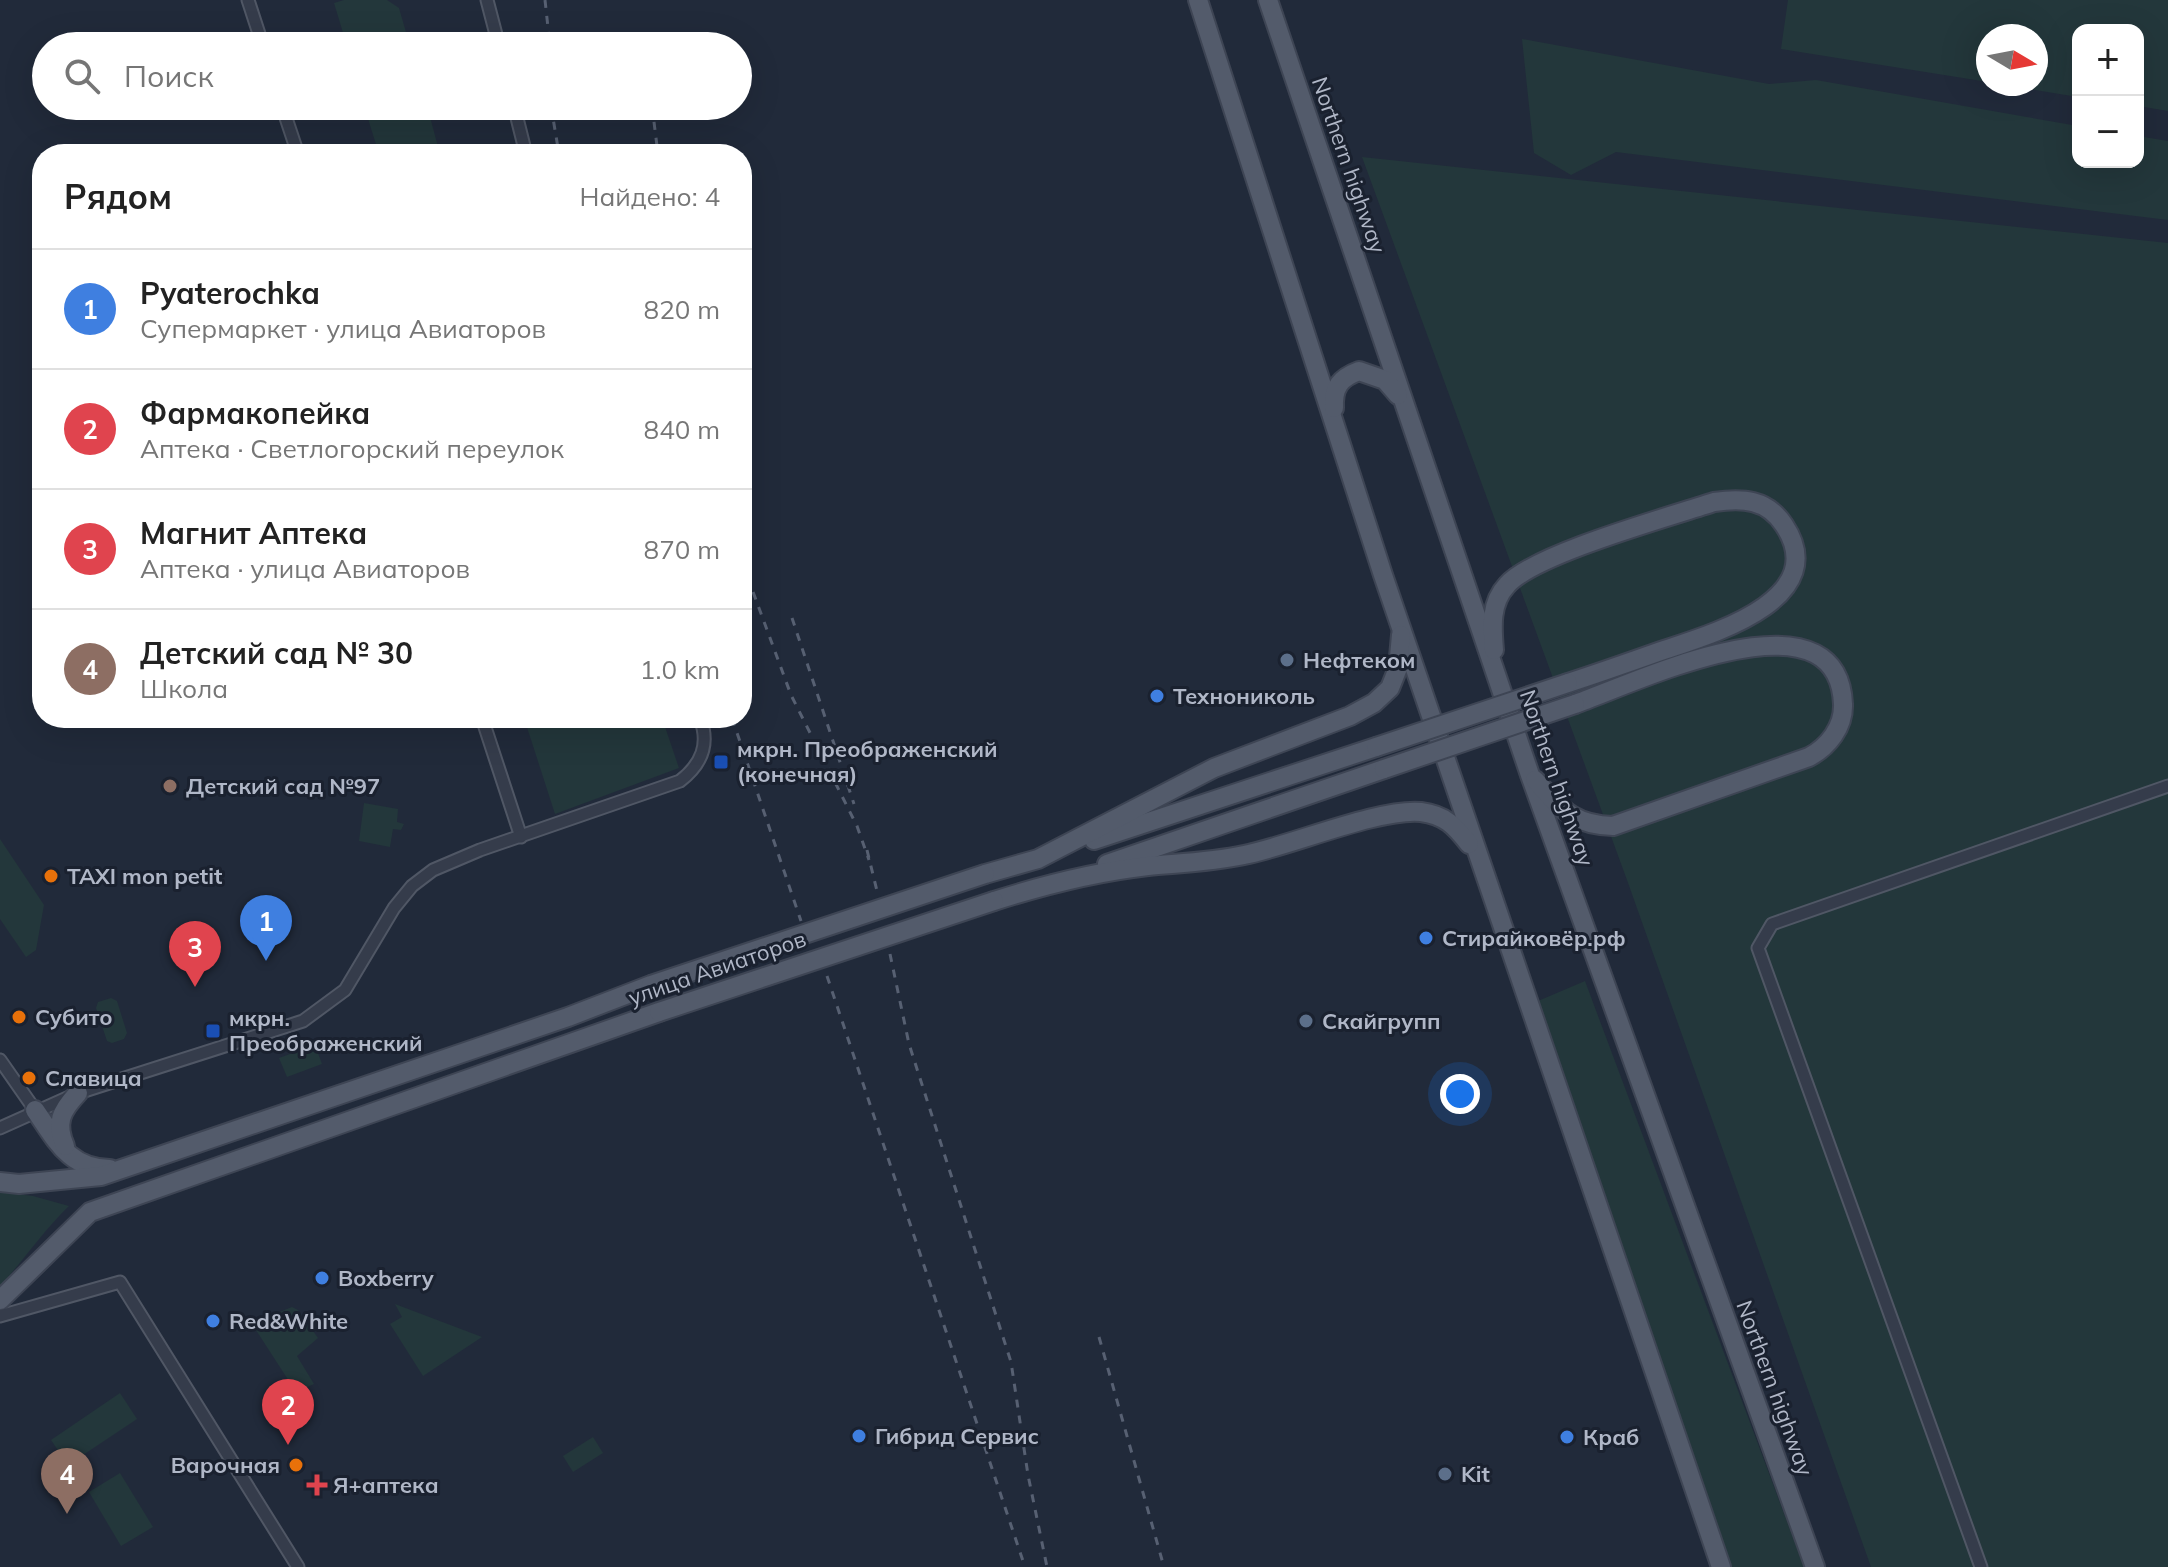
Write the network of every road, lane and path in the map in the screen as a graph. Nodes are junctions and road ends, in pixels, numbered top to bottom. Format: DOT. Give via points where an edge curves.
graph roads {
  1 [pos="248,0"];
  2 [pos="487,0"];
  3 [pos="1198,0"];
  4 [pos="1268,0"];
  5 [pos="258,32"];
  6 [pos="495,32"];
  7 [pos="287,120"];
  8 [pos="518,120"];
  9 [pos="295,144"];
  10 [pos="524,144"];
  11 [pos="1400,397"];
  12 [pos="1335,420"];
  13 [pos="1401,628"];
  14 [pos="1496,677"];
  15 [pos="485,728"];
  16 [pos="702,728"];
  17 [pos="1530,775"];
  18 [pos="2168,786"];
  19 [pos="521,837"];
  20 [pos="1478,856"];
  21 [pos="1038,859"];
  22 [pos="1055,882"];
  23 [pos="0,1060"];
  24 [pos="78,1093"];
  25 [pos="35,1110"];
  26 [pos="0,1128"];
  27 [pos="69,1156"];
  28 [pos="121,1169"];
  29 [pos="0,1182"];
  30 [pos="0,1300"];
  31 [pos="0,1316"];
  32 [pos="298,1567"];
  33 [pos="1721,1567"];
  34 [pos="1815,1567"];
  35 [pos="1981,1567"];
  1 -- 5 [label="street"];
  2 -- 6 [label="street"];
  3 -- 12 [label="main road"];
  4 -- 11 [label="main road, Northern highway"];
  7 -- 9 [label="street"];
  8 -- 10 [label="street"];
  11 -- 12 [label="main road" via="1372,373 1347,375 1333,394"];
  11 -- 14 [label="main road, Northern highway"];
  12 -- 13 [label="main road"];
  13 -- 20 [label="main road"];
  13 -- 21 [label="main road, улица Авиаторов" via="1398,668 1390,688 1374,703 1214,768"];
  14 -- 17 [label="main road, Northern highway"];
  14 -- 21 [label="main road, bridge" via="1496,601 1526,570 1714,502 1761,503 1791,535 1795,558 1789,582 1738,625"];
  15 -- 19 [label="street"];
  16 -- 19 [label="street" via="701,760 680,781"];
  17 -- 22 [label="main road, bridge" via="1569,815 1589,825 1613,826 1824,749 1844,708 1842,685 1830,662 1808,648 1781,644 1734,649"];
  17 -- 34 [label="main road, Northern highway"];
  18 -- 35 [label="street" via="1772,924 1758,948"];
  19 -- 24 [label="street" via="449,861 412,886 345,990 322,1010 277,1030"];
  20 -- 22 [label="main road, улица Авиаторов" via="1453,824 1418,812 1245,855"];
  20 -- 33 [label="main road"];
  21 -- 28 [label="main road, улица Авиаторов, bridge" via="651,985"];
  22 -- 30 [label="main road, улица Авиаторов, bridge" via="659,1012 90,1212"];
  23 -- 25 [label="street"];
  24 -- 25 [label="street"];
  24 -- 27 [label="main road" via="65,1106 59,1124"];
  25 -- 26 [label="street"];
  25 -- 27 [label="main road"];
  27 -- 28 [label="main road" via="91,1168"];
  28 -- 29 [label="main road, улица Авиаторов" via="77,1180"];
  31 -- 32 [label="street" via="120,1282"];
}
